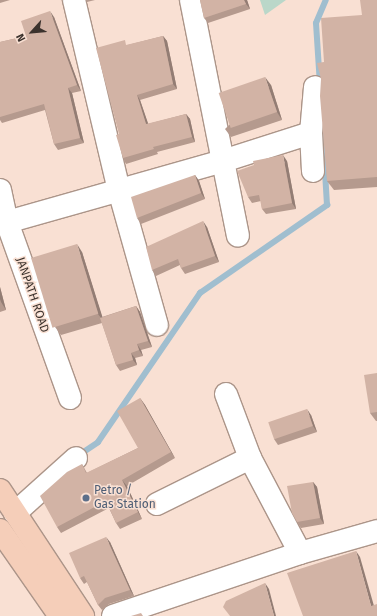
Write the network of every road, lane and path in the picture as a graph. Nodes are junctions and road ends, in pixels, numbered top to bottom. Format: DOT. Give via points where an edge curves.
graph roads {
  1 [pos="74,0"];
  2 [pos="190,0"];
  3 [pos="315,87"];
  4 [pos="308,134"];
  5 [pos="223,161"];
  6 [pos="313,171"];
  7 [pos="0,190"];
  8 [pos="118,190"];
  9 [pos="3,223"];
  10 [pos="238,236"];
  11 [pos="157,325"];
  12 [pos="226,394"];
  13 [pos="70,398"];
  14 [pos="76,458"];
  15 [pos="250,458"];
  16 [pos="5,499"];
  17 [pos="157,504"];
  18 [pos="0,530"];
  19 [pos="377,531"];
  20 [pos="300,553"];
  21 [pos="60,616"];
  22 [pos="82,616"];
  23 [pos="113,616"];
  1 -- 8 [label="street"];
  2 -- 5 [label="street"];
  3 -- 4 [label="street"];
  4 -- 5 [label="street"];
  4 -- 6 [label="street"];
  5 -- 8 [label="street"];
  5 -- 10 [label="street"];
  7 -- 9 [label="street, JANPATH ROAD"];
  8 -- 9 [label="street"];
  8 -- 11 [label="street"];
  9 -- 13 [label="street, JANPATH ROAD"];
  12 -- 15 [label="street"];
  14 -- 16 [label="street"];
  15 -- 17 [label="street"];
  15 -- 20 [label="street"];
  16 -- 22 [label="main road"];
  18 -- 21 [label="main road"];
  19 -- 20 [label="street"];
  20 -- 23 [label="street"];
}
